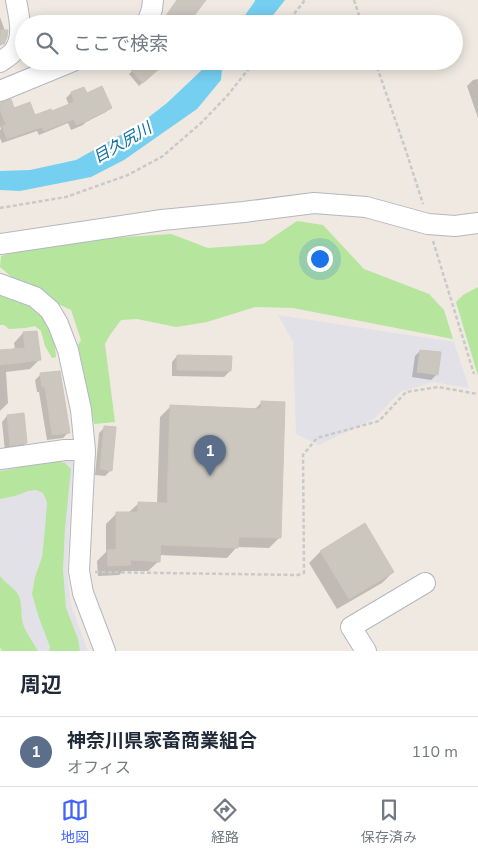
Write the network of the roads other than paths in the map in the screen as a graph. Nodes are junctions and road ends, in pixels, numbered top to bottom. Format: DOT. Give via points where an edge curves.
graph roads {
  1 [pos="16,0"];
  2 [pos="153,0"];
  3 [pos="18,15"];
  4 [pos="150,15"];
  5 [pos="15,48"];
  6 [pos="0,62"];
  7 [pos="51,70"];
  8 [pos="0,91"];
  9 [pos="478,223"];
  10 [pos="0,244"];
  11 [pos="0,284"];
  12 [pos="85,450"];
  13 [pos="0,459"];
  14 [pos="425,583"];
  15 [pos="105,651"];
  16 [pos="366,651"];
  1 -- 3 [label="street"];
  2 -- 4 [label="street"];
  5 -- 6 [label="street"];
  7 -- 8 [label="street"];
  9 -- 10 [label="street" via="455,226 428,224 366,207 314,203 162,220"];
  11 -- 12 [label="street" via="35,296 50,310 58,324 68,350"];
  12 -- 13 [label="street"];
  12 -- 15 [label="street" via="79,571 83,593"];
  14 -- 16 [label="street" via="351,627"];
}
